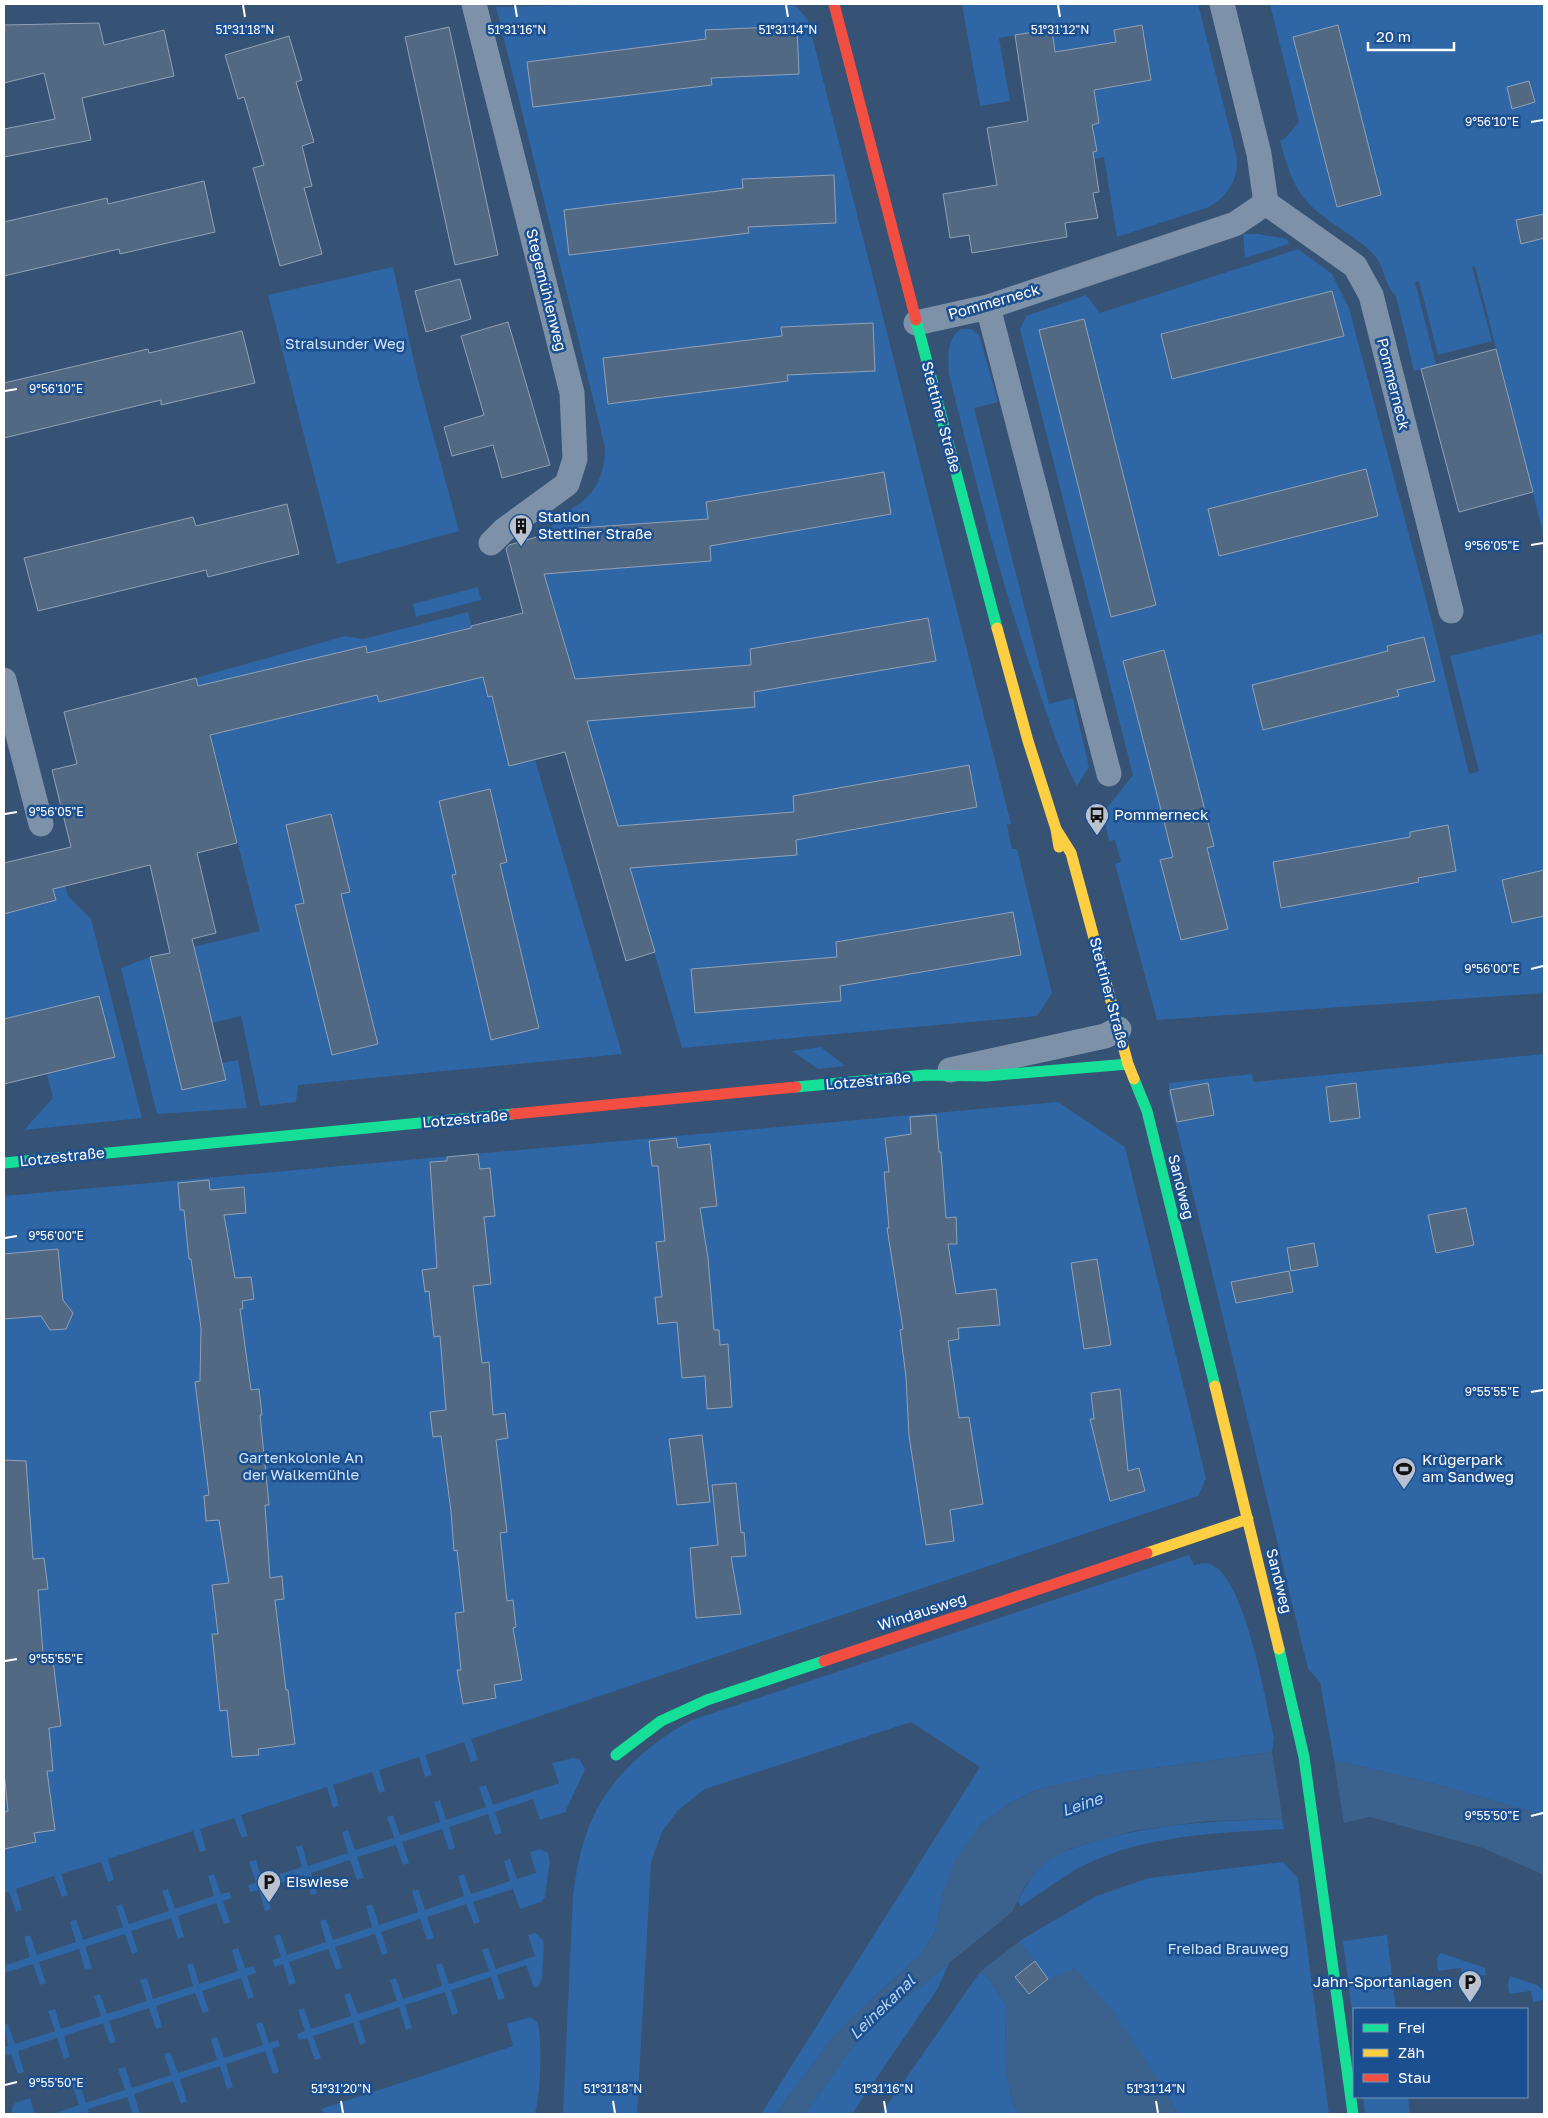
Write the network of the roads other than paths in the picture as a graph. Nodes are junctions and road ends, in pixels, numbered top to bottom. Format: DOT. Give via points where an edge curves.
graph roads {
  1 [pos="474,4"];
  2 [pos="834,4"];
  3 [pos="1222,4"];
  4 [pos="1266,202"];
  5 [pos="988,306"];
  6 [pos="916,323"];
  7 [pos="491,544"];
  8 [pos="1451,611"];
  9 [pos="4,680"];
  10 [pos="1109,774"];
  11 [pos="41,824"];
  12 [pos="1056,829"];
  13 [pos="1064,871"];
  14 [pos="1109,1031"];
  15 [pos="1128,1064"];
  16 [pos="926,1075"];
  17 [pos="4,1163"];
  18 [pos="1248,1519"];
  19 [pos="616,1755"];
  20 [pos="1353,2114"];
  1 -- 7 [label="street, Stegemühlenweg" via="572,393 575,460 567,484"];
  2 -- 6 [label="street, Stettiner Straße"];
  3 -- 4 [label="street" via="1259,154"];
  4 -- 5 [label="street, Pommerneck" via="1235,224"];
  4 -- 8 [label="street, Pommerneck" via="1355,266 1371,295"];
  5 -- 6 [label="street, Pommerneck"];
  5 -- 10 [label="street"];
  6 -- 12 [label="street, Stettiner Straße" via="989,602"];
  9 -- 11 [label="street"];
  12 -- 13 [label="street, Stettiner Straße"];
  12 -- 14 [label="street, Stettiner Straße" via="1071,853"];
  14 -- 15 [label="street, Stettiner Straße"];
  14 -- 16 [label="street, Lotzestraße"];
  15 -- 16 [label="street, Lotzestraße" via="986,1076"];
  15 -- 18 [label="street, Sandweg" via="1147,1112"];
  16 -- 17 [label="street, Lotzestraße"];
  18 -- 19 [label="street, Windausweg" via="708,1700 661,1721"];
  18 -- 20 [label="street, Sandweg" via="1304,1757"];
}
